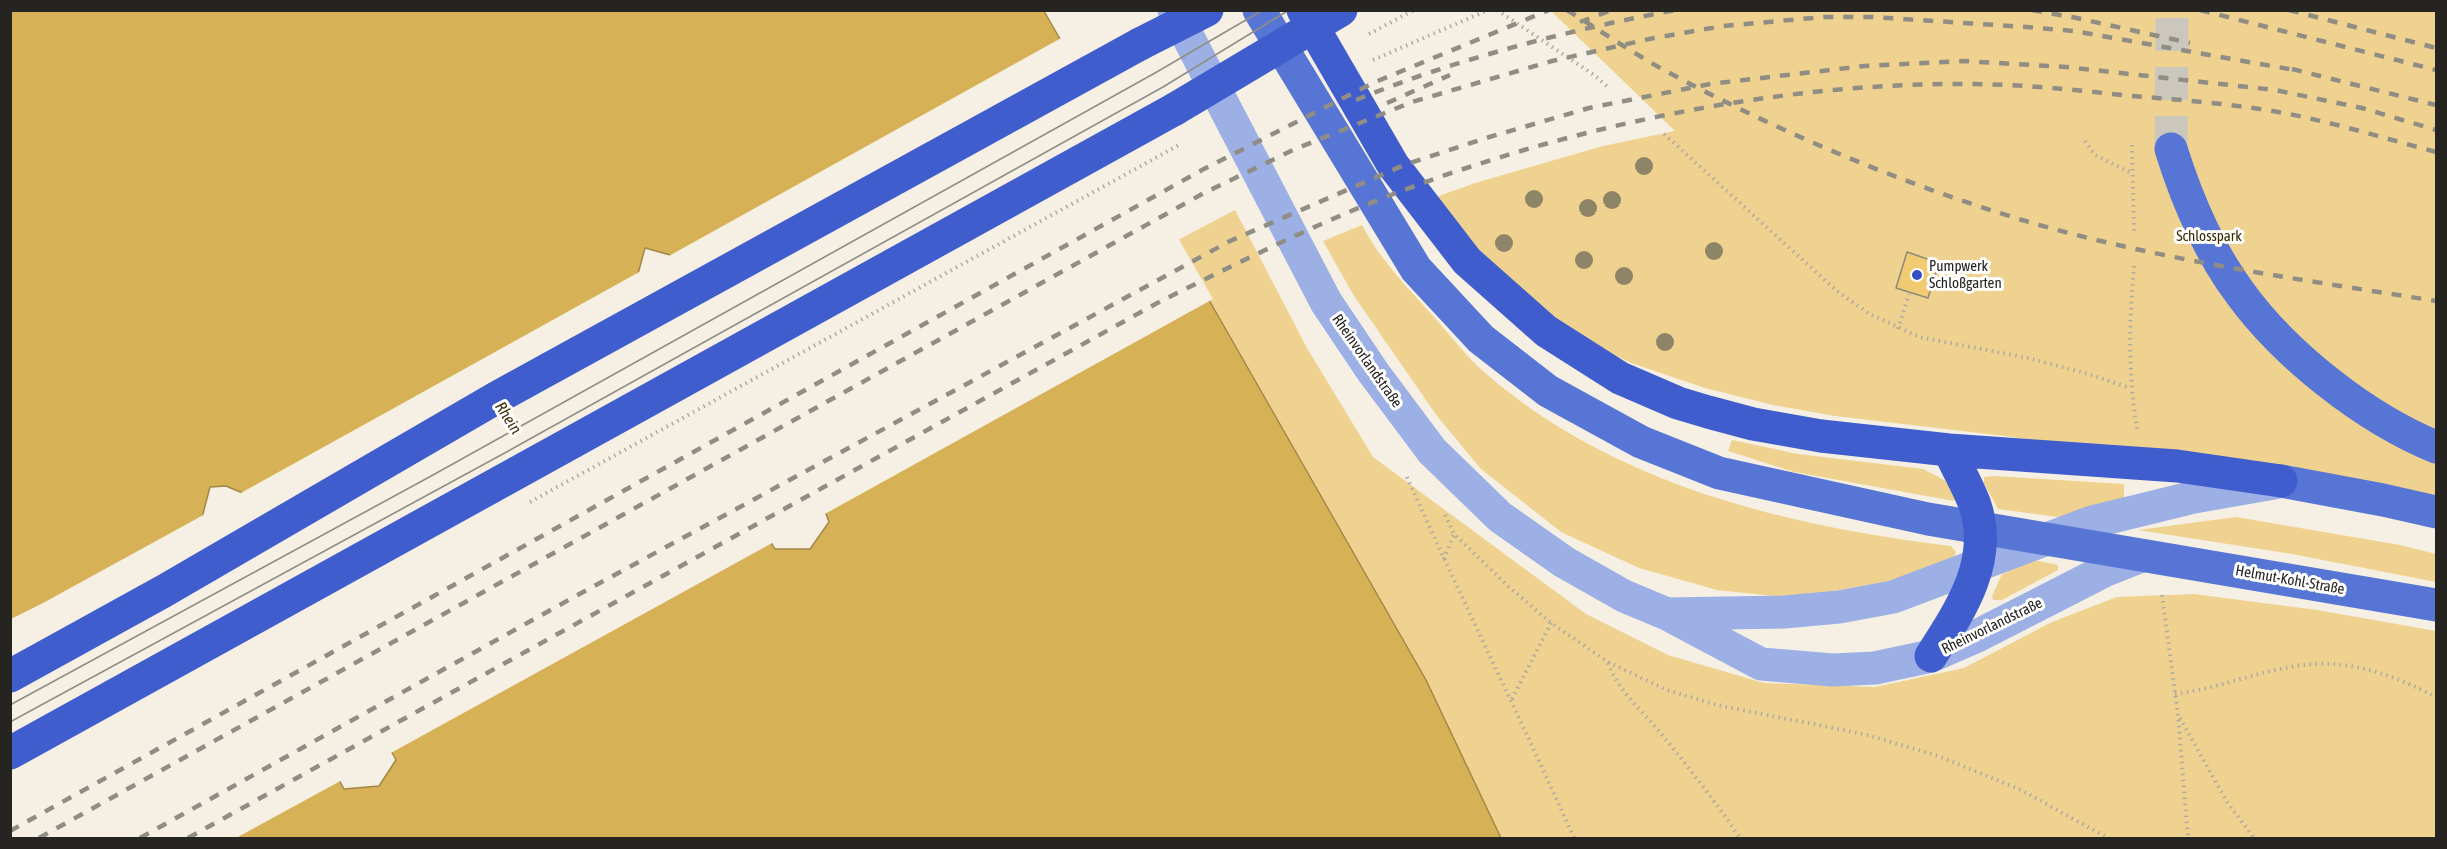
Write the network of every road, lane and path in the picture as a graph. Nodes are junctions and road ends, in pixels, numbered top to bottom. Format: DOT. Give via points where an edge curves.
graph roads {
  1 [pos="1174,10"];
  2 [pos="1188,10"];
  3 [pos="1207,10"];
  4 [pos="1259,10"];
  5 [pos="1303,10"];
  6 [pos="1341,10"];
  7 [pos="1414,10"];
  8 [pos="1488,10"];
  9 [pos="1497,10"];
  10 [pos="1367,35"];
  11 [pos="1140,44"];
  12 [pos="1377,59"];
  13 [pos="1609,88"];
  14 [pos="1664,134"];
  15 [pos="2085,141"];
  16 [pos="1181,144"];
  17 [pos="2132,145"];
  18 [pos="2171,149"];
  19 [pos="2131,173"];
  20 [pos="2134,231"];
  21 [pos="2134,266"];
  22 [pos="1909,294"];
  23 [pos="1898,329"];
  24 [pos="2130,388"];
  25 [pos="2137,431"];
  26 [pos="2436,447"];
  27 [pos="1949,450"];
  28 [pos="1402,468"];
  29 [pos="2281,481"];
  30 [pos="530,502"];
  31 [pos="2436,512"];
  32 [pos="1979,528"];
  33 [pos="1454,534"];
  34 [pos="2045,539"];
  35 [pos="2142,556"];
  36 [pos="1444,560"];
  37 [pos="1977,567"];
  38 [pos="2162,595"];
  39 [pos="2436,605"];
  40 [pos="1667,614"];
  41 [pos="1551,623"];
  42 [pos="1931,656"];
  43 [pos="1608,663"];
  44 [pos="10,676"];
  45 [pos="2175,694"];
  46 [pos="2436,697"];
  47 [pos="1512,700"];
  48 [pos="2178,715"];
  49 [pos="10,753"];
  50 [pos="1574,838"];
  51 [pos="1740,838"];
  52 [pos="2188,838"];
  53 [pos="2254,838"];
  1 -- 40 [label="street, Rheinvorlandstraße" via="1326,302 1432,451 1500,517 1564,562 1624,596"];
  2 -- 11 [label="highway, bridge"];
  3 -- 11 [label="highway, bridge"];
  4 -- 32 [label="main road, Helmut-Kohl-Straße" via="1416,269 1480,339 1548,391 1641,442 1719,473"];
  5 -- 27 [label="highway" via="1392,165 1467,261 1546,331 1620,378 1708,412 1821,436"];
  6 -- 49 [label="highway, bridge" via="1175,109"];
  7 -- 10 [label="path, bridge"];
  8 -- 12 [label="path"];
  9 -- 13 [label="path"];
  11 -- 44 [label="highway" via="495,399"];
  14 -- 23 [label="path" via="1837,291"];
  15 -- 19 [label="path" via="2095,155"];
  16 -- 30 [label="path, bridge"];
  17 -- 19 [label="path"];
  18 -- 26 [label="main road" via="2186,194 2210,243 2240,293 2272,332 2342,392 2389,423"];
  19 -- 20 [label="path"];
  21 -- 24 [label="path" via="2129,319"];
  22 -- 23 [label="path"];
  23 -- 24 [label="path" via="1947,344 2028,358"];
  24 -- 25 [label="path"];
  27 -- 29 [label="highway" via="2177,466"];
  27 -- 32 [label="highway" via="1975,505"];
  28 -- 36 [label="path"];
  29 -- 31 [label="main road"];
  29 -- 34 [label="street, Rheinvorlandstraße" via="2137,510"];
  32 -- 34 [label="main road, Helmut-Kohl-Straße"];
  32 -- 37 [label="highway"];
  33 -- 36 [label="path"];
  34 -- 35 [label="main road, Helmut-Kohl-Straße"];
  34 -- 37 [label="street, Rheinvorlandstraße"];
  35 -- 39 [label="main road, Helmut-Kohl-Straße"];
  35 -- 42 [label="street, Rheinvorlandstraße"];
  36 -- 47 [label="path"];
  37 -- 40 [label="street, Rheinvorlandstraße" via="1893,597 1839,607"];
  37 -- 42 [label="highway" via="1971,587"];
  38 -- 45 [label="path"];
  40 -- 42 [label="street, Rheinvorlandstraße" via="1761,664 1844,670"];
  41 -- 47 [label="path"];
  43 -- 51 [label="path" via="1623,690"];
  45 -- 46 [label="path" via="2315,664 2355,665 2408,682"];
  45 -- 48 [label="path"];
  47 -- 50 [label="path"];
  48 -- 52 [label="path"];
  48 -- 53 [label="path" via="2227,802"];
}
